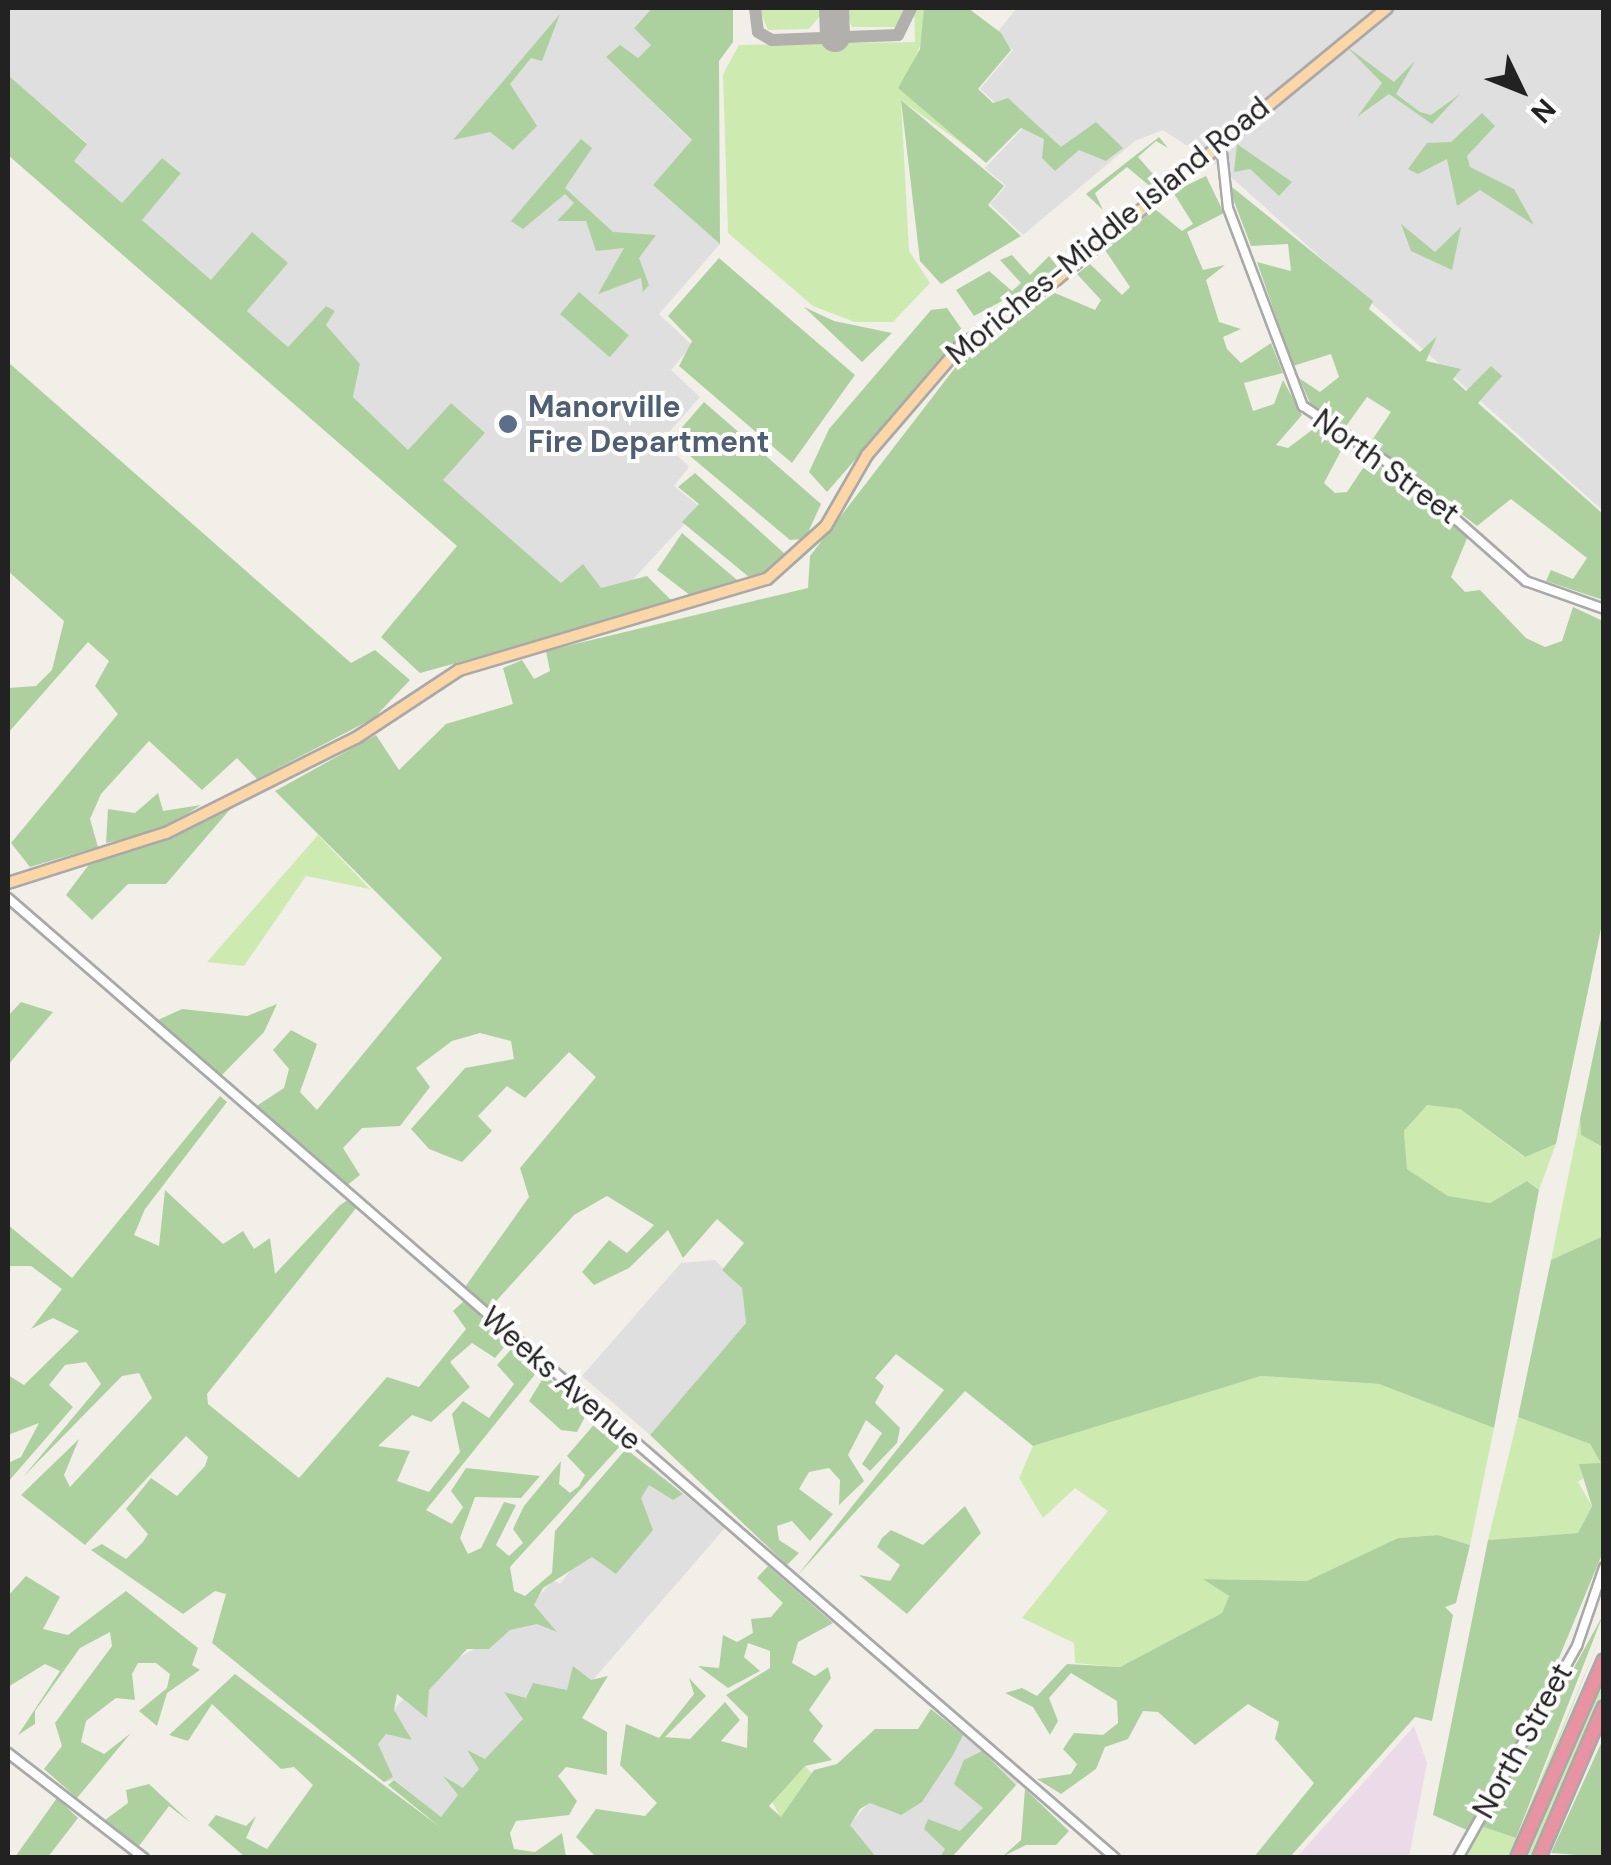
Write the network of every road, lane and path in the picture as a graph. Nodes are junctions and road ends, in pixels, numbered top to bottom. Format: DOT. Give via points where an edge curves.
graph roads {
  1 [pos="1387,8"];
  2 [pos="1221,140"];
  3 [pos="1199,160"];
  4 [pos="1221,168"];
  5 [pos="1604,609"];
  6 [pos="8,883"];
  7 [pos="8,898"];
  8 [pos="1604,1566"];
  9 [pos="1604,1660"];
  10 [pos="1604,1706"];
  11 [pos="8,1753"];
  12 [pos="144,1858"];
  13 [pos="1115,1858"];
  14 [pos="1458,1858"];
  15 [pos="1517,1858"];
  16 [pos="1539,1858"];
  1 -- 2 [label="main road, Moriches-Middle Island Road"];
  2 -- 3 [label="main road, Moriches-Middle Island Road"];
  2 -- 4 [label="street, North Street"];
  3 -- 4 [label="street"];
  3 -- 6 [label="main road, Moriches-Middle Island Road" via="960,347 867,455 826,526 767,580 458,670 356,738 166,833"];
  4 -- 5 [label="street, North Street" via="1303,406 1403,473 1526,581"];
  7 -- 13 [label="street, Weeks Avenue"];
  8 -- 14 [label="street, North Street" via="1576,1646"];
  9 -- 15 [label="highway"];
  10 -- 16 [label="highway"];
  11 -- 12 [label="street"];
}
